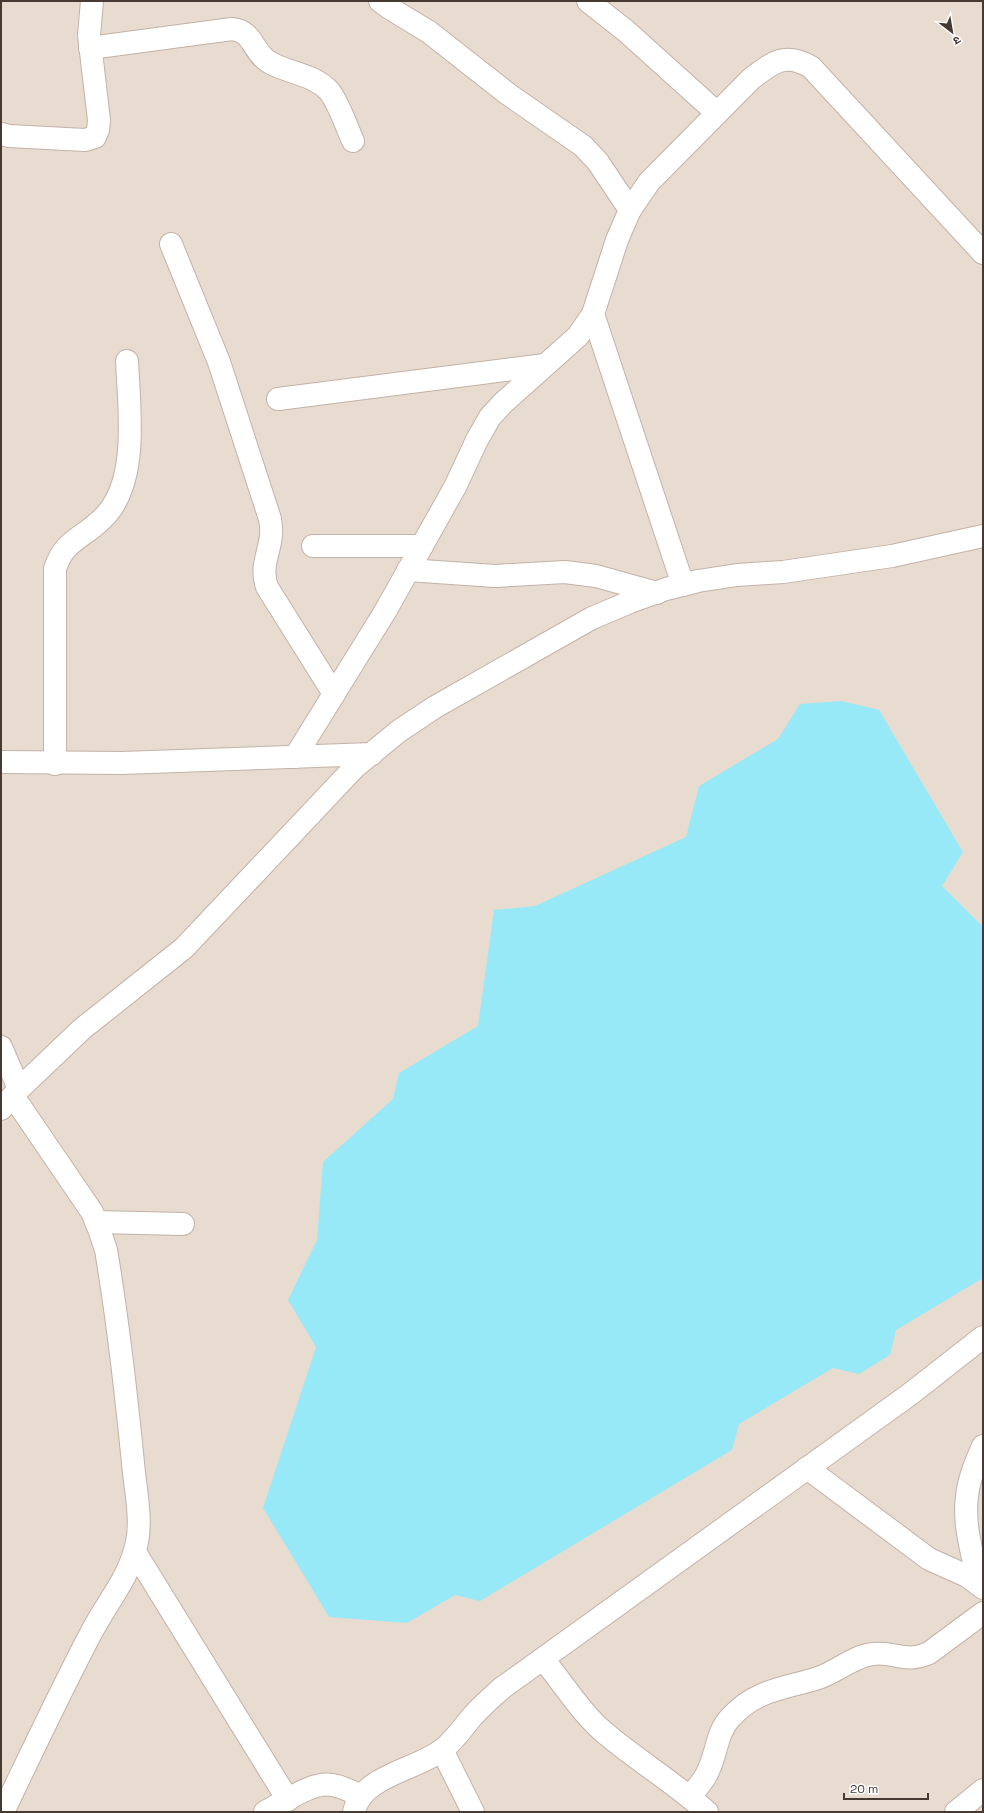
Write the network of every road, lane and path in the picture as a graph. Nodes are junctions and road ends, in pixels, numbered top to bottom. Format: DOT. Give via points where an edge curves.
graph roads {
  1 [pos="92,1"];
  2 [pos="380,1"];
  3 [pos="588,1"];
  4 [pos="90,48"];
  5 [pos="717,114"];
  6 [pos="1,134"];
  7 [pos="353,141"];
  8 [pos="630,210"];
  9 [pos="171,244"];
  10 [pos="983,253"];
  11 [pos="593,314"];
  12 [pos="128,360"];
  13 [pos="545,365"];
  14 [pos="278,399"];
  15 [pos="983,536"];
  16 [pos="313,546"];
  17 [pos="422,546"];
  18 [pos="408,570"];
  19 [pos="683,585"];
  20 [pos="657,593"];
  21 [pos="334,694"];
  22 [pos="372,754"];
  23 [pos="294,757"];
  24 [pos="1,762"];
  25 [pos="55,764"];
  26 [pos="1,1047"];
  27 [pos="11,1098"];
  28 [pos="96,1222"];
  29 [pos="183,1224"];
  30 [pos="983,1337"];
  31 [pos="983,1446"];
  32 [pos="807,1468"];
  33 [pos="135,1552"];
  34 [pos="981,1586"];
  35 [pos="983,1613"];
  36 [pos="543,1659"];
  37 [pos="442,1750"];
  38 [pos="983,1790"];
  39 [pos="690,1796"];
  40 [pos="288,1800"];
  41 [pos="358,1804"];
  42 [pos="3,1812"];
  43 [pos="265,1812"];
  44 [pos="473,1812"];
  45 [pos="707,1812"];
  46 [pos="956,1812"];
  1 -- 4 [label="street"];
  2 -- 8 [label="street" via="429,32 508,94 583,146 598,162"];
  3 -- 5 [label="street"];
  4 -- 6 [label="street" via="99,120 94,137 85,140"];
  4 -- 7 [label="street" via="232,29 241,30 247,34 258,52 270,62 324,86 330,92"];
  5 -- 8 [label="street" via="650,182"];
  5 -- 10 [label="street" via="768,65 784,60 798,60 811,67"];
  8 -- 11 [label="street" via="617,240"];
  9 -- 21 [label="street" via="219,362 270,519 271,545 263,566 266,587"];
  11 -- 13 [label="street" via="578,336"];
  11 -- 19 [label="street"];
  12 -- 25 [label="street" via="130,435 125,477 117,499 103,519 59,555 55,569"];
  13 -- 14 [label="street"];
  13 -- 17 [label="street" via="490,418"];
  15 -- 19 [label="street" via="892,556 783,572 737,575"];
  16 -- 17 [label="street"];
  17 -- 18 [label="street"];
  18 -- 20 [label="street" via="495,576 565,572 596,576"];
  18 -- 21 [label="street"];
  19 -- 20 [label="street"];
  20 -- 22 [label="street" via="630,602 578,626 434,708 399,731"];
  21 -- 23 [label="street"];
  22 -- 23 [label="street"];
  22 -- 27 [label="street" via="297,827 184,948 82,1029"];
  23 -- 25 [label="street"];
  24 -- 25 [label="street"];
  26 -- 27 [label="street"];
  27 -- 28 [label="street" via="79,1192"];
  28 -- 29 [label="street"];
  28 -- 33 [label="street" via="106,1250 126,1392 138,1518"];
  30 -- 32 [label="street"];
  31 -- 34 [label="street" via="972,1471 967,1496 967,1526"];
  32 -- 34 [label="street" via="929,1559 967,1576"];
  32 -- 36 [label="street"];
  33 -- 40 [label="street"];
  33 -- 42 [label="street" via="123,1582 92,1631 58,1696"];
  35 -- 39 [label="street" via="920,1657 875,1653 818,1678 759,1695 745,1704 721,1730 709,1770"];
  36 -- 37 [label="street" via="502,1688"];
  36 -- 39 [label="street" via="605,1733"];
  37 -- 41 [label="street" via="429,1759 385,1778 367,1790"];
  37 -- 44 [label="street"];
  38 -- 46 [label="street"];
  39 -- 45 [label="street"];
  40 -- 41 [label="street" via="322,1784 332,1785"];
  40 -- 43 [label="street"];
}
